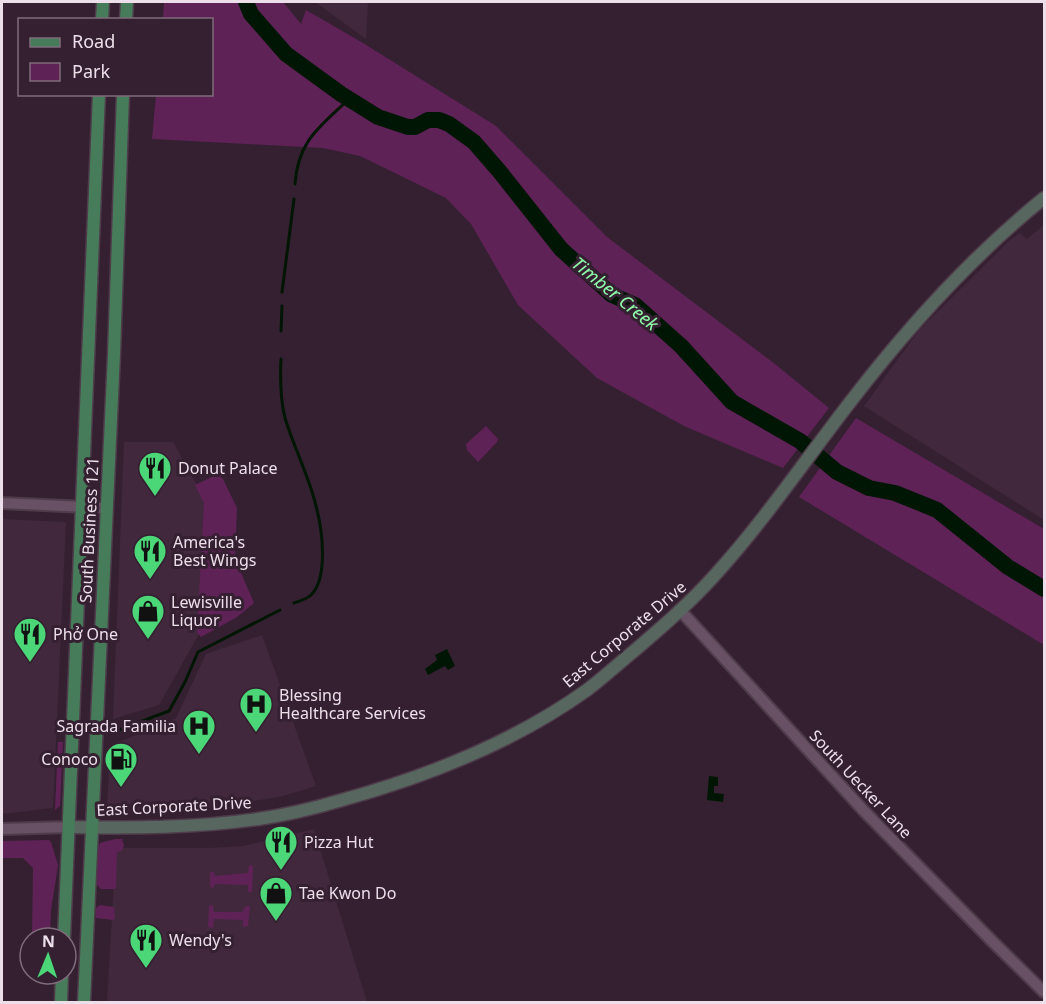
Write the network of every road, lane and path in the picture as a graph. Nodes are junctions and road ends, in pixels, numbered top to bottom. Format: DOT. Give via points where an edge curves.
graph roads {
  1 [pos="103,2"];
  2 [pos="127,2"];
  3 [pos="102,18"];
  4 [pos="126,18"];
  5 [pos="99,96"];
  6 [pos="123,96"];
  7 [pos="1044,198"];
  8 [pos="2,503"];
  9 [pos="82,507"];
  10 [pos="106,508"];
  11 [pos="680,610"];
  12 [pos="69,827"];
  13 [pos="90,827"];
  14 [pos="2,829"];
  15 [pos="65,926"];
  16 [pos="62,986"];
  17 [pos="1044,992"];
  18 [pos="61,1002"];
  19 [pos="84,1002"];
  1 -- 3 [label="main road"];
  2 -- 4 [label="main road"];
  5 -- 9 [label="main road, South Business 121"];
  6 -- 10 [label="main road, South Business 121"];
  7 -- 11 [label="main road, East Corporate Drive" via="952,280 715,575"];
  8 -- 9 [label="street"];
  9 -- 10 [label="street"];
  9 -- 12 [label="main road, South Business 121"];
  10 -- 13 [label="main road, South Business 121"];
  11 -- 13 [label="main road, East Corporate Drive" via="588,689 547,716 470,756 421,776 325,805 258,819 185,826"];
  11 -- 17 [label="street, South Uecker Lane" via="864,811"];
  12 -- 13 [label="main road, East Corporate Drive"];
  12 -- 14 [label="street"];
  12 -- 15 [label="main road, South Business 121"];
  13 -- 19 [label="main road, South Business 121"];
  16 -- 18 [label="main road"];
}
